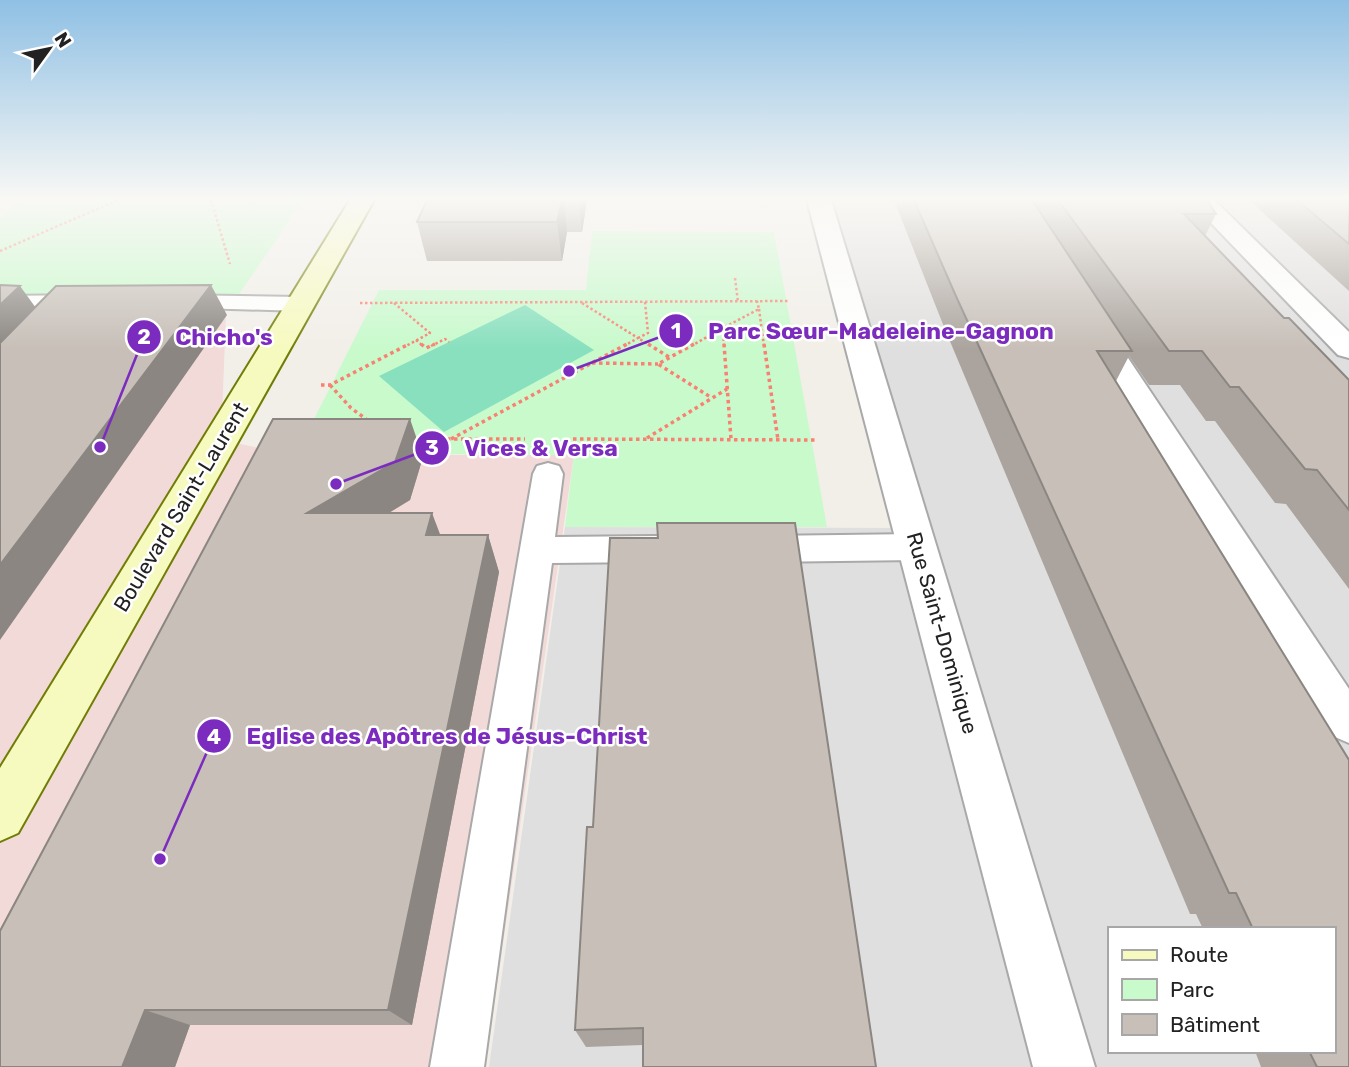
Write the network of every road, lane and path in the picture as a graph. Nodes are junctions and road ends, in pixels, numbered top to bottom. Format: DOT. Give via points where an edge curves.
graph roads {
  1 [pos="226,250"];
  2 [pos="333,250"];
  3 [pos="833,250"];
  4 [pos="1250,250"];
  5 [pos="233,273"];
  6 [pos="735,278"];
  7 [pos="72,302"];
  8 [pos="113,302"];
  9 [pos="154,302"];
  10 [pos="581,302"];
  11 [pos="645,302"];
  12 [pos="738,302"];
  13 [pos="757,302"];
  14 [pos="790,302"];
  15 [pos="0,303"];
  16 [pos="360,303"];
  17 [pos="393,303"];
  18 [pos="301,304"];
  19 [pos="1080,304"];
  20 [pos="759,309"];
  21 [pos="723,328"];
  22 [pos="45,331"];
  23 [pos="638,338"];
  24 [pos="416,340"];
  25 [pos="449,342"];
  26 [pos="1349,349"];
  27 [pos="669,358"];
  28 [pos="592,363"];
  29 [pos="658,364"];
  30 [pos="321,385"];
  31 [pos="330,385"];
  32 [pos="727,390"];
  33 [pos="712,398"];
  34 [pos="372,424"];
  35 [pos="404,439"];
  36 [pos="450,439"];
  37 [pos="526,439"];
  38 [pos="645,439"];
  39 [pos="731,439"];
  40 [pos="778,440"];
  41 [pos="817,440"];
  42 [pos="556,457"];
  43 [pos="917,547"];
  44 [pos="687,549"];
  45 [pos="728,549"];
  46 [pos="536,550"];
  47 [pos="1349,724"];
  48 [pos="0,815"];
  49 [pos="457,1067"];
  50 [pos="1065,1067"];
  1 -- 5 [label="path"];
  2 -- 18 [label="main road, Boulevard Saint-Laurent"];
  3 -- 43 [label="street, Rue Saint-Dominique"];
  4 -- 26 [label="street"];
  6 -- 12 [label="path"];
  7 -- 8 [label="lane"];
  7 -- 15 [label="lane"];
  7 -- 22 [label="lane"];
  9 -- 18 [label="lane"];
  10 -- 11 [label="path"];
  10 -- 17 [label="path"];
  10 -- 23 [label="path"];
  11 -- 12 [label="path"];
  11 -- 23 [label="path" via="648,333"];
  12 -- 13 [label="path"];
  13 -- 14 [label="path"];
  13 -- 20 [label="path"];
  16 -- 17 [label="path"];
  17 -- 24 [label="path" via="430,333"];
  18 -- 48 [label="main road, Boulevard Saint-Laurent"];
  19 -- 47 [label="lane"];
  20 -- 21 [label="path"];
  20 -- 40 [label="path"];
  21 -- 27 [label="path"];
  21 -- 32 [label="path"];
  23 -- 27 [label="path"];
  23 -- 28 [label="path"];
  24 -- 25 [label="path" via="426,348 445,339"];
  24 -- 31 [label="path"];
  27 -- 29 [label="path"];
  28 -- 29 [label="path"];
  28 -- 36 [label="path"];
  29 -- 33 [label="path"];
  30 -- 31 [label="path"];
  31 -- 34 [label="path"];
  32 -- 33 [label="path"];
  32 -- 39 [label="path"];
  33 -- 38 [label="path"];
  35 -- 36 [label="path"];
  36 -- 37 [label="path"];
  38 -- 39 [label="path"];
  38 -- 42 [label="path"];
  39 -- 40 [label="path"];
  40 -- 41 [label="path"];
  42 -- 46 [label="lane"];
  43 -- 45 [label="lane"];
  43 -- 50 [label="street, Rue Saint-Dominique"];
  44 -- 46 [label="lane"];
  46 -- 49 [label="lane"];
}
